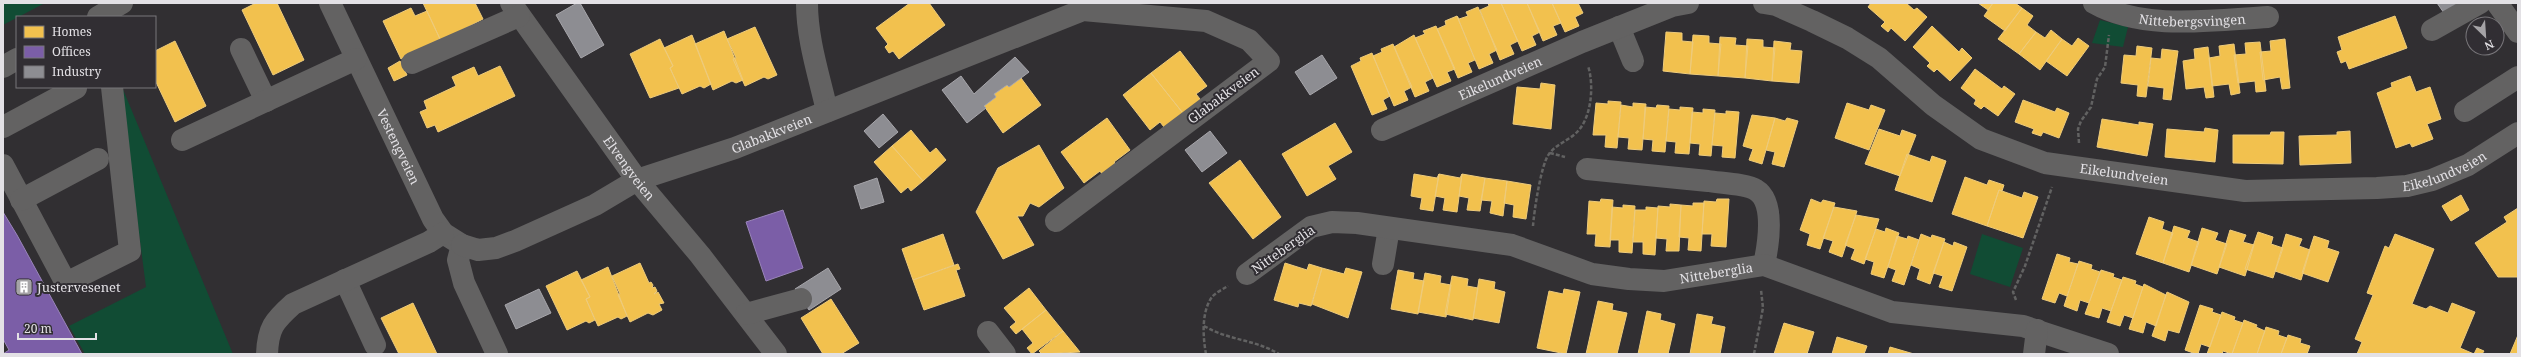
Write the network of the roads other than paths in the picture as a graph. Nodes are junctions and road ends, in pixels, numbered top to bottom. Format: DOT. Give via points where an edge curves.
graph roads {
  1 [pos="330,3"];
  2 [pos="807,3"];
  3 [pos="1688,3"];
  4 [pos="1764,3"];
  5 [pos="2094,3"];
  6 [pos="2480,3"];
  7 [pos="2497,3"];
  8 [pos="1088,5"];
  9 [pos="515,10"];
  10 [pos="2268,17"];
  11 [pos="1619,27"];
  12 [pos="2432,30"];
  13 [pos="2518,32"];
  14 [pos="240,49"];
  15 [pos="356,59"];
  16 [pos="16,60"];
  17 [pos="1633,61"];
  18 [pos="412,64"];
  19 [pos="3,67"];
  20 [pos="2518,77"];
  21 [pos="76,88"];
  22 [pos="112,88"];
  23 [pos="266,101"];
  24 [pos="828,110"];
  25 [pos="2465,111"];
  26 [pos="3,127"];
  27 [pos="1382,130"];
  28 [pos="2518,133"];
  29 [pos="182,140"];
  30 [pos="98,159"];
  31 [pos="3,165"];
  32 [pos="1587,169"];
  33 [pos="636,180"];
  34 [pos="21,200"];
  35 [pos="1056,221"];
  36 [pos="1389,228"];
  37 [pos="443,232"];
  38 [pos="462,245"];
  39 [pos="1382,264"];
  40 [pos="1764,265"];
  41 [pos="1247,274"];
  42 [pos="345,280"];
  43 [pos="801,299"];
  44 [pos="746,314"];
  45 [pos="2030,328"];
  46 [pos="988,332"];
  47 [pos="375,345"];
  48 [pos="267,354"];
  49 [pos="497,354"];
  50 [pos="776,354"];
  51 [pos="1005,354"];
  52 [pos="2034,354"];
  53 [pos="2108,354"];
  1 -- 15 [label="street, Vestengveien"];
  2 -- 24 [label="street" via="811,48"];
  3 -- 11 [label="street, Eikelundveien" via="1672,6"];
  4 -- 28 [label="street, Eikelundveien" via="1776,5 1844,36 1879,58 1933,105 1981,139 2045,163 2245,191 2407,186 2432,180 2468,165"];
  5 -- 10 [label="street, Nittebergsvingen" via="2160,22"];
  6 -- 12 [label="street"];
  7 -- 13 [label="street"];
  8 -- 24 [label="street, Glabakkveien"];
  8 -- 35 [label="street, Glabakkveien" via="1206,21 1249,40 1269,61"];
  9 -- 18 [label="street, Elvengveien"];
  9 -- 33 [label="street, Elvengveien" via="578,95"];
  11 -- 17 [label="street"];
  11 -- 27 [label="street, Eikelundveien"];
  14 -- 23 [label="street"];
  15 -- 23 [label="street"];
  15 -- 37 [label="street, Vestengveien" via="415,184"];
  16 -- 19 [label="street"];
  20 -- 25 [label="street"];
  21 -- 26 [label="street"];
  22 -- 34 [label="street" via="130,251 66,283"];
  23 -- 29 [label="street"];
  24 -- 33 [label="street, Glabakkveien" via="735,148"];
  30 -- 34 [label="street"];
  31 -- 34 [label="street"];
  32 -- 40 [label="street" via="1728,184 1756,190 1765,200 1769,221 1769,243"];
  33 -- 38 [label="street, Glabakkveien" via="595,205 516,241 496,248 478,250"];
  33 -- 44 [label="street, Elvengveien"];
  36 -- 39 [label="street"];
  36 -- 40 [label="street, Nitteberglia" via="1512,245 1592,274 1629,279 1664,281"];
  36 -- 41 [label="street, Nitteberglia" via="1332,222 1311,227"];
  37 -- 38 [label="street, Vestengveien"];
  37 -- 42 [label="street" via="430,242"];
  38 -- 49 [label="street" via="458,260 464,283"];
  40 -- 45 [label="street, Nitteberglia" via="1892,312"];
  42 -- 47 [label="street"];
  42 -- 48 [label="street" via="293,304 277,319 268,336"];
  43 -- 44 [label="street"];
  44 -- 50 [label="street, Elvengveien"];
  45 -- 52 [label="street"];
  45 -- 53 [label="street, Nitteberglia"];
  46 -- 51 [label="street"];
}
